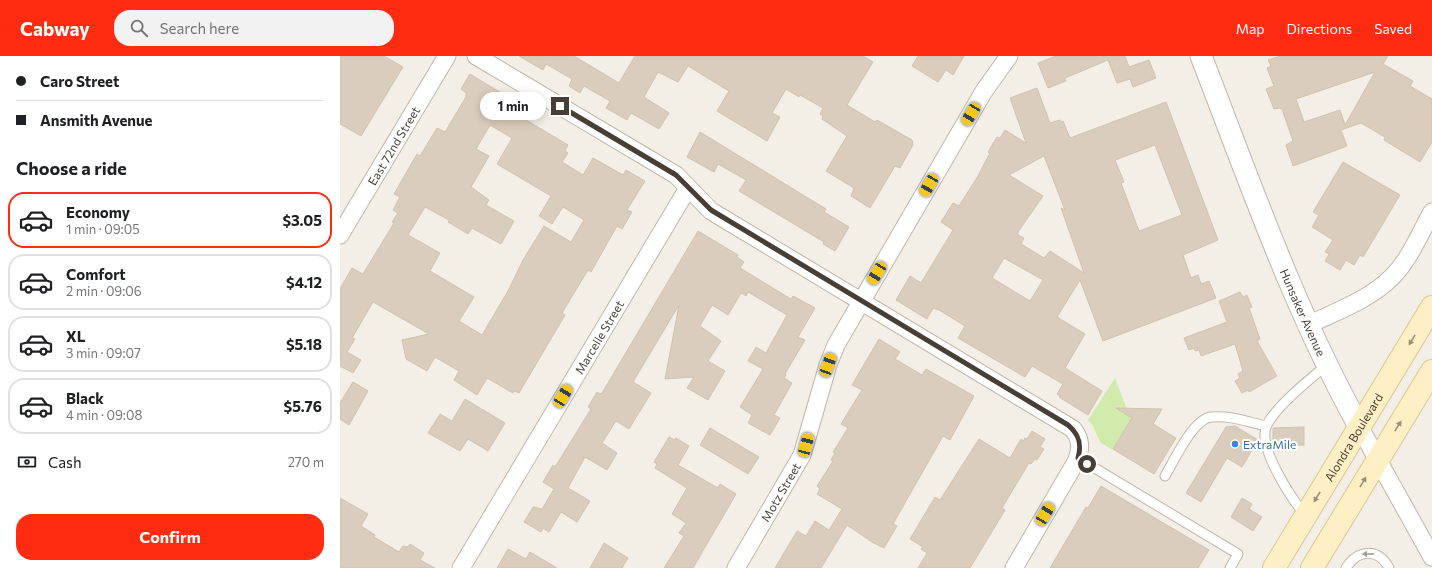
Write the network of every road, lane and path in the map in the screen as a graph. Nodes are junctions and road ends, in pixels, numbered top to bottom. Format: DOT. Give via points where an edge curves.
graph roads {
  1 [pos="447,56"];
  2 [pos="1009,56"];
  3 [pos="1201,56"];
  4 [pos="481,57"];
  5 [pos="688,188"];
  6 [pos="1432,212"];
  7 [pos="340,235"];
  8 [pos="861,300"];
  9 [pos="1432,307"];
  10 [pos="1308,325"];
  11 [pos="1327,365"];
  12 [pos="1432,371"];
  13 [pos="1266,426"];
  14 [pos="1360,428"];
  15 [pos="1078,458"];
  16 [pos="1377,460"];
  17 [pos="1165,476"];
  18 [pos="1306,516"];
  19 [pos="1432,557"];
  20 [pos="461,568"];
  21 [pos="736,568"];
  22 [pos="1014,568"];
  23 [pos="1230,568"];
  24 [pos="1274,568"];
  25 [pos="1312,568"];
  26 [pos="1346,568"];
  27 [pos="1389,568"];
  1 -- 7 [label="street, East 72nd Street"];
  2 -- 8 [label="street, Motz Street" via="984,91"];
  3 -- 10 [label="street, Hunsaker Avenue" via="1288,281"];
  4 -- 5 [label="street" via="676,175"];
  5 -- 8 [label="street" via="711,210"];
  5 -- 20 [label="street, Marcelle Street"];
  6 -- 10 [label="street" via="1407,258 1393,276 1357,302"];
  8 -- 15 [label="street" via="1068,425 1080,440"];
  8 -- 21 [label="street, Motz Street" via="832,354 802,455"];
  9 -- 14 [label="main road, Alondra Boulevard, one-way"];
  10 -- 11 [label="street, Hunsaker Avenue"];
  11 -- 13 [label="lane" via="1298,390"];
  11 -- 14 [label="street, Hunsaker Avenue"];
  16 -- 12 [label="main road, one-way"];
  13 -- 17 [label="lane" via="1231,417 1210,417 1198,423"];
  13 -- 18 [label="lane" via="1265,439 1269,452 1291,498"];
  14 -- 16 [label="street, Hunsaker Avenue"];
  14 -- 18 [label="main road, Alondra Boulevard, one-way"];
  15 -- 22 [label="street"];
  15 -- 23 [label="lane" via="1238,554"];
  16 -- 19 [label="street, Hunsaker Avenue"];
  25 -- 16 [label="main road, one-way"];
  18 -- 24 [label="main road, Alondra Boulevard"];
  27 -- 26 [label="lane, one-way" via="1384,560 1371,553 1352,560"];
}
